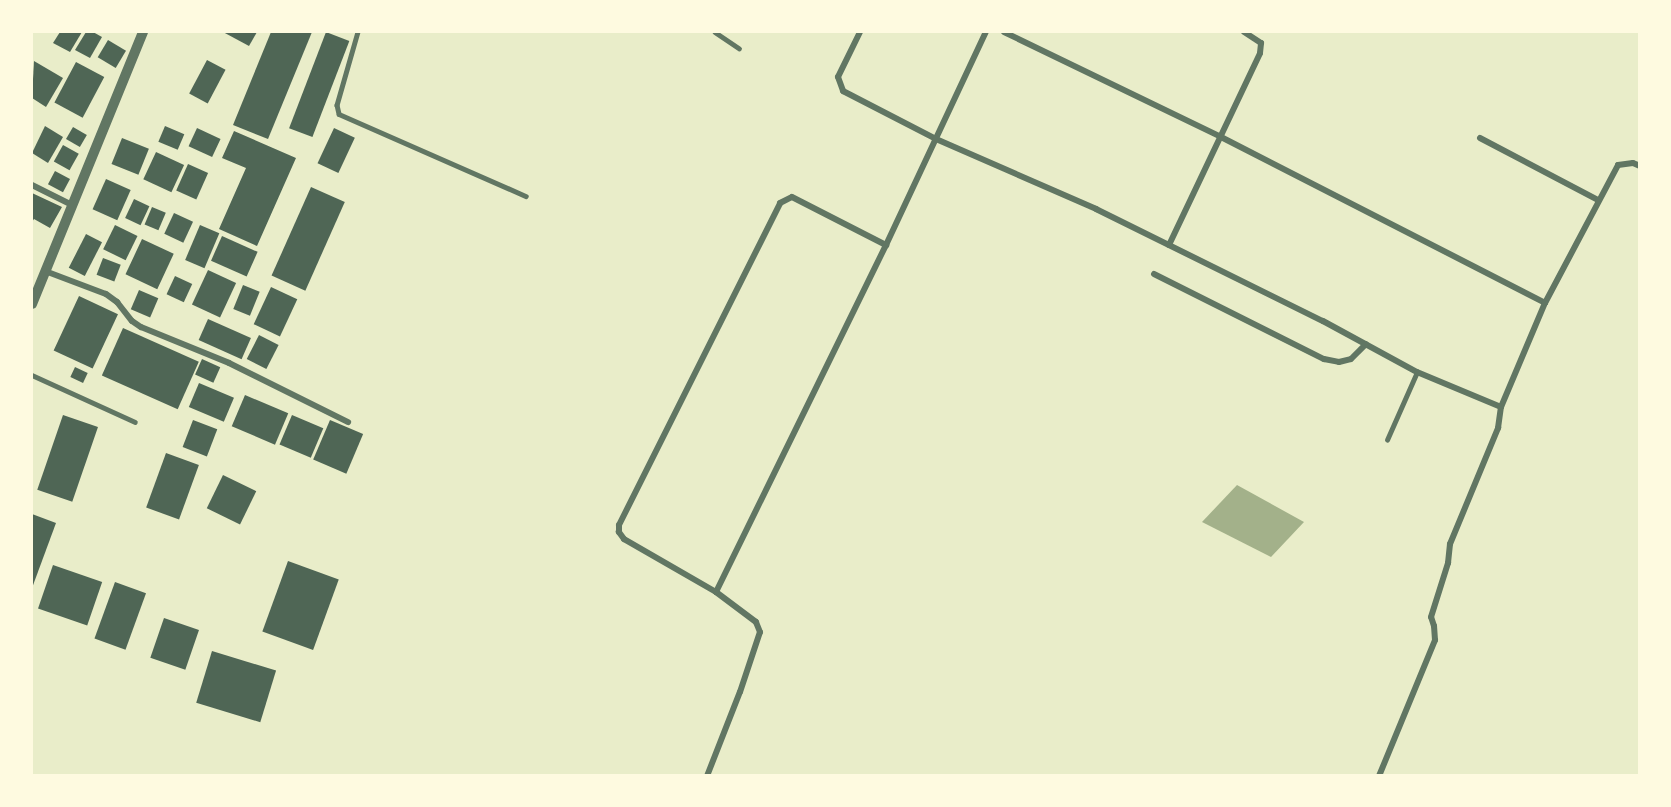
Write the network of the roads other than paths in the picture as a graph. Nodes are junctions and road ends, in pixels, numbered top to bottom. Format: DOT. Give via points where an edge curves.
graph roads {
  1 [pos="142,32"];
  2 [pos="358,32"];
  3 [pos="715,32"];
  4 [pos="860,32"];
  5 [pos="986,32"];
  6 [pos="1004,32"];
  7 [pos="1244,32"];
  8 [pos="739,48"];
  9 [pos="1221,137"];
  10 [pos="1480,138"];
  11 [pos="936,139"];
  12 [pos="1640,166"];
  13 [pos="32,185"];
  14 [pos="526,196"];
  15 [pos="1598,200"];
  16 [pos="70,204"];
  17 [pos="886,245"];
  18 [pos="1169,245"];
  19 [pos="45,271"];
  20 [pos="1154,274"];
  21 [pos="1545,303"];
  22 [pos="32,304"];
  23 [pos="1366,344"];
  24 [pos="1417,372"];
  25 [pos="32,375"];
  26 [pos="1502,407"];
  27 [pos="135,422"];
  28 [pos="348,422"];
  29 [pos="1387,440"];
  30 [pos="716,592"];
  31 [pos="707,776"];
  32 [pos="1379,776"];
  1 -- 16 [label="street"];
  2 -- 14 [label="lane" via="337,105 339,114"];
  3 -- 8 [label="lane"];
  4 -- 11 [label="street" via="838,77 843,91"];
  5 -- 11 [label="street"];
  6 -- 9 [label="street"];
  7 -- 9 [label="street" via="1261,43 1260,53"];
  9 -- 18 [label="street"];
  9 -- 21 [label="street"];
  10 -- 15 [label="street"];
  11 -- 17 [label="street"];
  11 -- 18 [label="street"];
  12 -- 15 [label="street" via="1618,165"];
  13 -- 16 [label="street"];
  15 -- 21 [label="street"];
  16 -- 19 [label="street"];
  17 -- 30 [label="street"];
  17 -- 30 [label="street" via="792,197 780,203 619,525 624,539"];
  18 -- 23 [label="street"];
  19 -- 22 [label="street"];
  19 -- 28 [label="street" via="106,294 141,327 229,363"];
  20 -- 23 [label="street" via="1324,359 1351,359"];
  21 -- 26 [label="street"];
  23 -- 24 [label="street"];
  24 -- 26 [label="street"];
  24 -- 29 [label="lane"];
  25 -- 27 [label="lane"];
  26 -- 32 [label="street" via="1498,428 1450,544 1431,617 1434,640"];
  30 -- 31 [label="street" via="756,622 760,632"];
}
